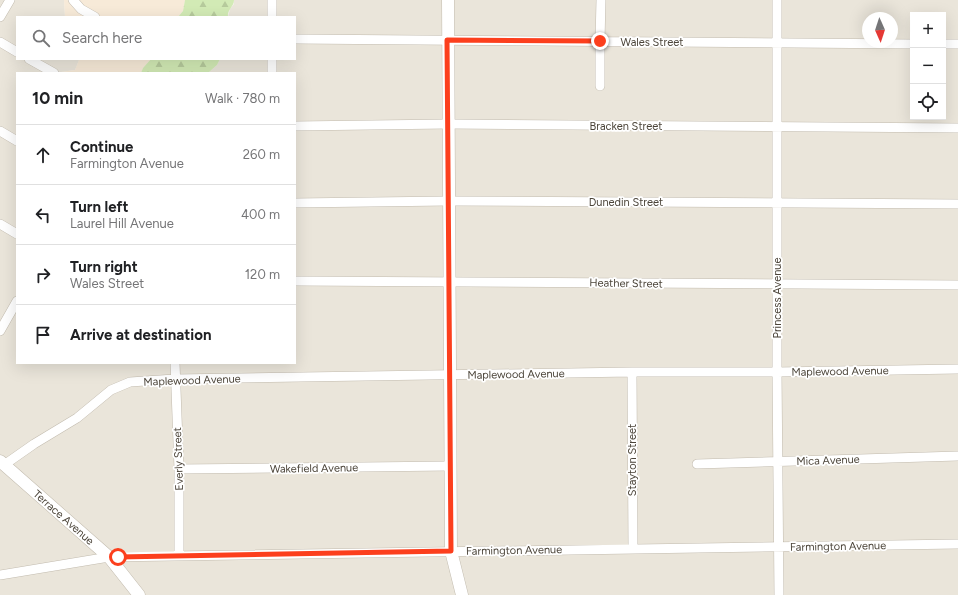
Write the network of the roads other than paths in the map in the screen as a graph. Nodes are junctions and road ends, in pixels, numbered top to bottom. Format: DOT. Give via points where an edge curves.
graph roads {
  1 [pos="10,0"];
  2 [pos="73,0"];
  3 [pos="272,0"];
  4 [pos="448,0"];
  5 [pos="601,0"];
  6 [pos="777,0"];
  7 [pos="93,16"];
  8 [pos="272,16"];
  9 [pos="0,18"];
  10 [pos="296,39"];
  11 [pos="447,40"];
  12 [pos="600,41"];
  13 [pos="0,42"];
  14 [pos="777,43"];
  15 [pos="910,44"];
  16 [pos="946,44"];
  17 [pos="958,44"];
  18 [pos="16,51"];
  19 [pos="31,60"];
  20 [pos="272,60"];
  21 [pos="52,72"];
  22 [pos="272,72"];
  23 [pos="600,86"];
  24 [pos="448,124"];
  25 [pos="296,126"];
  26 [pos="777,127"];
  27 [pos="958,128"];
  28 [pos="0,131"];
  29 [pos="16,140"];
  30 [pos="448,201"];
  31 [pos="296,203"];
  32 [pos="777,203"];
  33 [pos="958,204"];
  34 [pos="0,224"];
  35 [pos="16,233"];
  36 [pos="296,281"];
  37 [pos="448,282"];
  38 [pos="777,284"];
  39 [pos="958,285"];
  40 [pos="16,305"];
  41 [pos="13,316"];
  42 [pos="0,331"];
  43 [pos="175,364"];
  44 [pos="958,369"];
  45 [pos="632,372"];
  46 [pos="777,372"];
  47 [pos="449,375"];
  48 [pos="175,379"];
  49 [pos="958,456"];
  50 [pos="777,462"];
  51 [pos="2,463"];
  52 [pos="697,464"];
  53 [pos="450,466"];
  54 [pos="179,469"];
  55 [pos="958,544"];
  56 [pos="778,547"];
  57 [pos="633,549"];
  58 [pos="451,551"];
  59 [pos="179,556"];
  60 [pos="110,557"];
  61 [pos="0,575"];
  62 [pos="139,595"];
  63 [pos="462,595"];
  64 [pos="779,595"];
  1 -- 9 [label="street"];
  2 -- 7 [label="street" via="81,9"];
  3 -- 8 [label="street"];
  4 -- 11 [label="street"];
  5 -- 12 [label="street"];
  6 -- 14 [label="street, Princess Avenue"];
  10 -- 11 [label="street, Wales Street"];
  11 -- 12 [label="street, Wales Street"];
  11 -- 24 [label="street"];
  12 -- 14 [label="street, Wales Street"];
  12 -- 23 [label="street"];
  13 -- 18 [label="street"];
  14 -- 15 [label="street, Wales Street"];
  14 -- 26 [label="street, Princess Avenue"];
  16 -- 17 [label="street"];
  19 -- 21 [label="street"];
  20 -- 22 [label="street"];
  24 -- 25 [label="street, Bracken Street"];
  24 -- 26 [label="street, Bracken Street"];
  24 -- 30 [label="street"];
  26 -- 27 [label="street, Bracken Street"];
  26 -- 32 [label="street, Princess Avenue"];
  28 -- 29 [label="street"];
  30 -- 31 [label="street, Dunedin Street"];
  30 -- 32 [label="street, Dunedin Street"];
  30 -- 37 [label="street"];
  32 -- 33 [label="street, Dunedin Street"];
  32 -- 38 [label="street, Princess Avenue"];
  34 -- 35 [label="street"];
  36 -- 37 [label="street, Heather Street"];
  37 -- 38 [label="street, Heather Street"];
  37 -- 47 [label="street"];
  38 -- 39 [label="street, Heather Street"];
  38 -- 46 [label="street, Princess Avenue"];
  40 -- 41 [label="street"];
  41 -- 42 [label="street"];
  43 -- 48 [label="street, Everly Street"];
  44 -- 46 [label="street, Maplewood Avenue"];
  45 -- 46 [label="street, Maplewood Avenue"];
  45 -- 47 [label="street, Maplewood Avenue"];
  45 -- 57 [label="street, Stayton Street"];
  46 -- 50 [label="street, Princess Avenue"];
  47 -- 48 [label="street, Maplewood Avenue"];
  47 -- 53 [label="street"];
  48 -- 51 [label="street, Maplewood Avenue" via="130,382 111,390 77,418"];
  48 -- 54 [label="street, Everly Street"];
  49 -- 50 [label="street, Mica Avenue"];
  50 -- 52 [label="street, Mica Avenue"];
  50 -- 56 [label="street, Princess Avenue"];
  51 -- 60 [label="street, Terrace Avenue"];
  53 -- 54 [label="street, Wakefield Avenue"];
  53 -- 58 [label="street"];
  54 -- 59 [label="street, Everly Street"];
  55 -- 56 [label="street, Farmington Avenue"];
  56 -- 57 [label="street, Farmington Avenue"];
  56 -- 64 [label="street, Princess Avenue"];
  57 -- 58 [label="street, Farmington Avenue"];
  58 -- 59 [label="street, Farmington Avenue"];
  58 -- 63 [label="street"];
  59 -- 60 [label="street, Farmington Avenue"];
  60 -- 61 [label="street, Farmington Avenue"];
  60 -- 62 [label="street, Terrace Avenue"];
}
